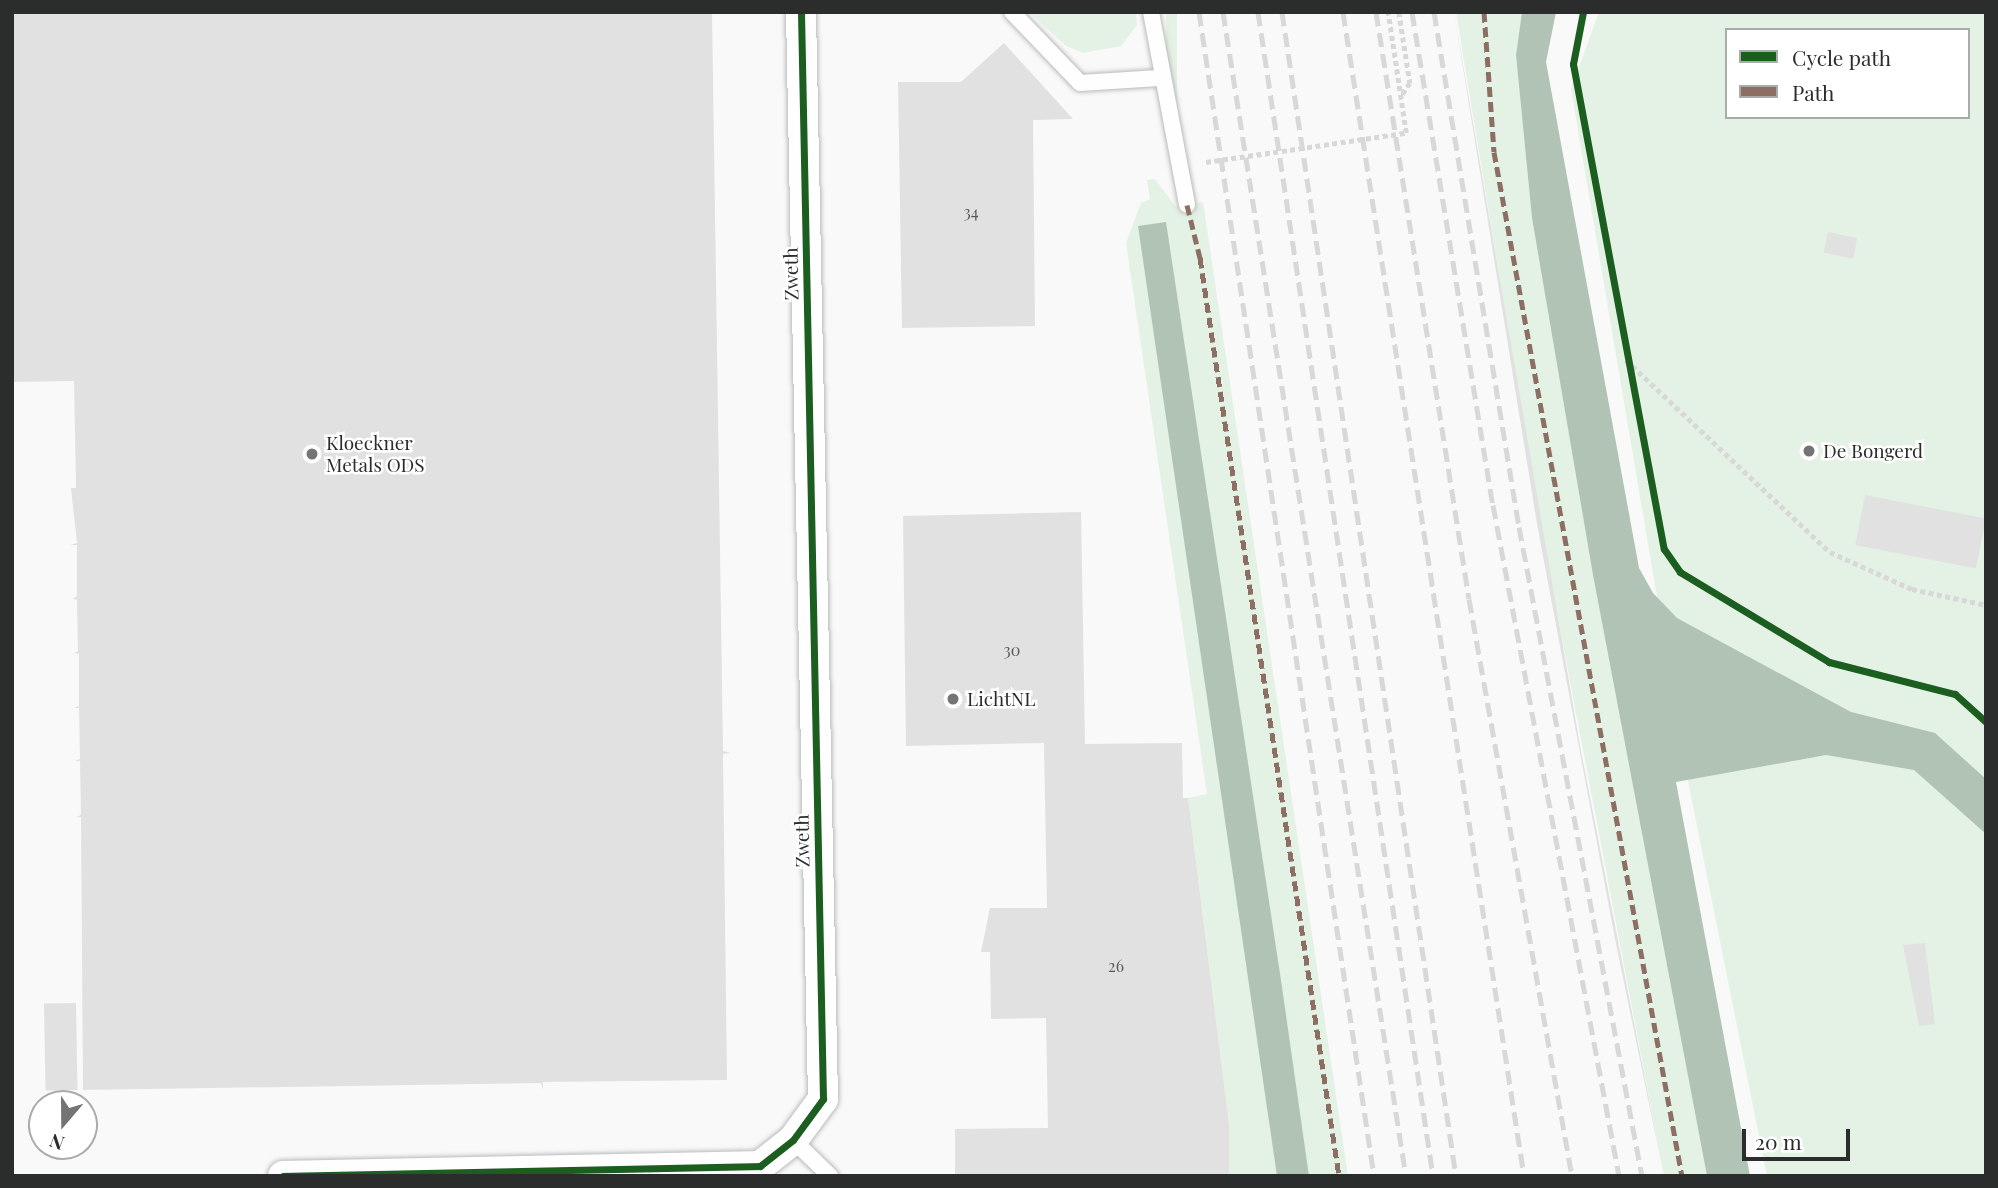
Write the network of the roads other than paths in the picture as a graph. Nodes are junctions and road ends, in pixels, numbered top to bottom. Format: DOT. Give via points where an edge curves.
graph roads {
  1 [pos="801,12"];
  2 [pos="1012,12"];
  3 [pos="1151,12"];
  4 [pos="1159,78"];
  5 [pos="1187,205"];
  6 [pos="793,1140"];
  7 [pos="440,1175"];
  8 [pos="283,1176"];
  9 [pos="830,1176"];
  1 -- 6 [label="street, Zweth" via="823,1099"];
  2 -- 4 [label="lane" via="1080,83"];
  3 -- 4 [label="lane"];
  4 -- 5 [label="lane"];
  6 -- 7 [label="street, Zweth" via="760,1167"];
  6 -- 9 [label="lane"];
  7 -- 8 [label="street, Zweth"];
}
